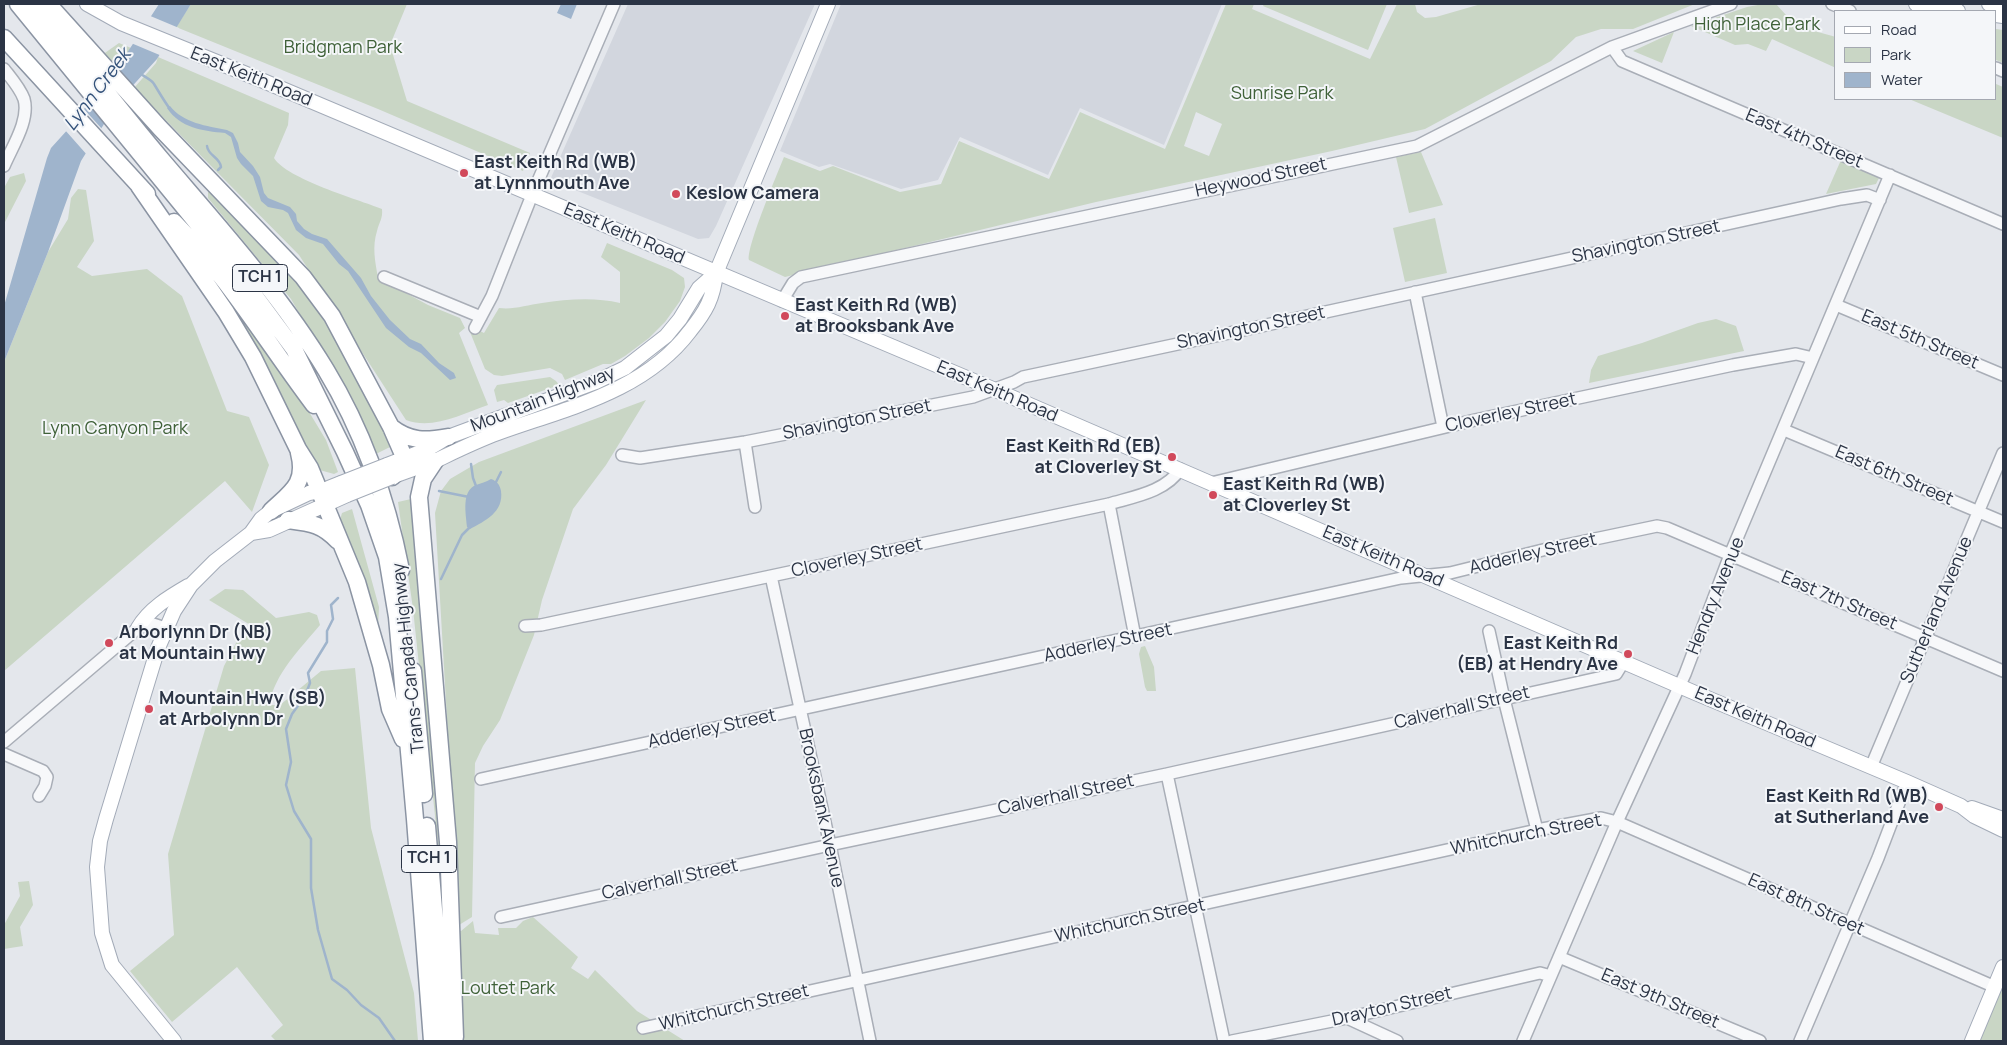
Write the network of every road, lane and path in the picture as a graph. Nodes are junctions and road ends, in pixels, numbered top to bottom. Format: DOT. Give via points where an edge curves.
graph roads {
  1 [pos="18,4"];
  2 [pos="35,4"];
  3 [pos="48,4"];
  4 [pos="87,4"];
  5 [pos="614,4"];
  6 [pos="828,4"];
  7 [pos="1729,4"];
  8 [pos="1832,4"];
  9 [pos="1916,4"];
  10 [pos="1989,4"];
  11 [pos="2003,5"];
  12 [pos="1847,10"];
  13 [pos="1952,10"];
  14 [pos="4,38"];
  15 [pos="1612,47"];
  16 [pos="86,66"];
  17 [pos="4,69"];
  18 [pos="141,144"];
  19 [pos="4,166"];
  20 [pos="1890,175"];
  21 [pos="134,180"];
  22 [pos="532,195"];
  23 [pos="1880,200"];
  24 [pos="2003,224"];
  25 [pos="716,273"];
  26 [pos="384,277"];
  27 [pos="1415,292"];
  28 [pos="782,301"];
  29 [pos="1836,305"];
  30 [pos="481,317"];
  31 [pos="475,328"];
  32 [pos="1814,358"];
  33 [pos="2003,375"];
  34 [pos="993,390"];
  35 [pos="391,427"];
  36 [pos="1443,427"];
  37 [pos="1784,430"];
  38 [pos="448,436"];
  39 [pos="340,441"];
  40 [pos="745,442"];
  41 [pos="298,449"];
  42 [pos="2003,453"];
  43 [pos="622,455"];
  44 [pos="405,459"];
  45 [pos="435,461"];
  46 [pos="1180,469"];
  47 [pos="389,471"];
  48 [pos="1211,483"];
  49 [pos="323,498"];
  50 [pos="1108,504"];
  51 [pos="755,507"];
  52 [pos="271,511"];
  53 [pos="1979,511"];
  54 [pos="288,520"];
  55 [pos="2003,522"];
  56 [pos="251,533"];
  57 [pos="341,545"];
  58 [pos="1730,555"];
  59 [pos="771,576"];
  60 [pos="1428,576"];
  61 [pos="191,585"];
  62 [pos="526,626"];
  63 [pos="138,628"];
  64 [pos="165,628"];
  65 [pos="1489,631"];
  66 [pos="1135,637"];
  67 [pos="1926,638"];
  68 [pos="1624,661"];
  69 [pos="2003,671"];
  70 [pos="1679,686"];
  71 [pos="1504,699"];
  72 [pos="800,710"];
  73 [pos="4,742"];
  74 [pos="409,752"];
  75 [pos="4,754"];
  76 [pos="1871,767"];
  77 [pos="1166,774"];
  78 [pos="481,779"];
  79 [pos="1907,782"];
  80 [pos="39,796"];
  81 [pos="1961,806"];
  82 [pos="2003,819"];
  83 [pos="1617,822"];
  84 [pos="1537,830"];
  85 [pos="2003,830"];
  86 [pos="830,845"];
  87 [pos="1196,907"];
  88 [pos="501,917"];
  89 [pos="1849,924"];
  90 [pos="1559,957"];
  91 [pos="2003,967"];
  92 [pos="1551,976"];
  93 [pos="858,980"];
  94 [pos="1995,987"];
  95 [pos="1346,1018"];
  96 [pos="643,1028"];
  97 [pos="174,1041"];
  98 [pos="432,1041"];
  99 [pos="445,1041"];
  100 [pos="455,1041"];
  101 [pos="870,1041"];
  102 [pos="1224,1041"];
  103 [pos="1232,1041"];
  104 [pos="1398,1041"];
  105 [pos="1523,1041"];
  106 [pos="1760,1041"];
  107 [pos="1800,1041"];
  108 [pos="1972,1041"];
  1 -- 16 [label="highway, TCH 1"];
  2 -- 16 [label="highway, TCH 1"];
  3 -- 16 [label="highway"];
  4 -- 22 [label="main road, East Keith Road" via="121,24"];
  5 -- 22 [label="street"];
  6 -- 25 [label="main road"];
  7 -- 15 [label="street, Heywood Street"];
  8 -- 12 [label="street"];
  9 -- 13 [label="main road"];
  10 -- 11 [label="main road"];
  14 -- 21 [label="highway"];
  15 -- 20 [label="street, East 4th Street" via="1622,61"];
  15 -- 28 [label="street, Heywood Street" via="1417,146 801,277 793,283"];
  16 -- 18 [label="highway, TCH 1"];
  16 -- 35 [label="highway" via="160,128 303,277 332,316"];
  17 -- 19 [label="street" via="24,99 24,117"];
  18 -- 39 [label="highway, TCH 1" via="294,349"];
  18 -- 99 [label="highway, Trans-Canada Highway / TCH 1" via="270,291 309,344 357,429 381,492 398,554 408,616"];
  20 -- 23 [label="street, Hendry Avenue"];
  20 -- 24 [label="street, East 4th Street"];
  21 -- 39 [label="highway" via="194,242"];
  21 -- 41 [label="highway" via="254,357"];
  22 -- 25 [label="main road, East Keith Road"];
  22 -- 30 [label="street"];
  23 -- 27 [label="street, Shavington Street" via="1867,195 1841,198"];
  23 -- 29 [label="street, Hendry Avenue"];
  25 -- 28 [label="main road, East Keith Road"];
  25 -- 38 [label="main road, Mountain Highway" via="699,288 666,336 625,368 596,382"];
  25 -- 45 [label="main road, Mountain Highway" via="713,294 700,319 662,362 637,380 607,395 458,449"];
  26 -- 30 [label="street"];
  27 -- 34 [label="street, Shavington Street" via="1024,376"];
  27 -- 36 [label="street"];
  28 -- 34 [label="main road, East Keith Road"];
  29 -- 32 [label="street, Hendry Avenue"];
  29 -- 33 [label="street, East 5th Street"];
  30 -- 31 [label="street"];
  32 -- 36 [label="street, Cloverley Street" via="1796,354"];
  32 -- 37 [label="street, Hendry Avenue"];
  34 -- 40 [label="street, Shavington Street" via="973,397"];
  34 -- 46 [label="main road, East Keith Road"];
  35 -- 38 [label="highway" via="412,439"];
  35 -- 44 [label="highway"];
  36 -- 48 [label="street, Cloverley Street"];
  37 -- 53 [label="street, East 6th Street"];
  37 -- 58 [label="street, Hendry Avenue"];
  38 -- 44 [label="main road, Mountain Highway"];
  39 -- 74 [label="highway, Trans-Canada Highway / TCH 1" via="369,505 387,557 397,617"];
  40 -- 43 [label="street, Shavington Street" via="640,458"];
  40 -- 51 [label="street"];
  41 -- 49 [label="highway"];
  41 -- 52 [label="highway" via="302,474 288,496"];
  42 -- 53 [label="street, Sutherland Avenue"];
  44 -- 47 [label="highway" via="400,469"];
  45 -- 47 [label="main road, Mountain Highway"];
  45 -- 100 [label="highway" via="423,479 419,497 448,842"];
  46 -- 48 [label="main road, East Keith Road"];
  46 -- 50 [label="street, Cloverley Street" via="1171,479 1144,494"];
  47 -- 49 [label="main road, Mountain Highway, bridge"];
  48 -- 60 [label="main road, East Keith Road"];
  49 -- 52 [label="main road, Mountain Highway" via="310,494"];
  49 -- 54 [label="main road, Mountain Highway"];
  49 -- 57 [label="highway"];
  50 -- 59 [label="street, Cloverley Street"];
  50 -- 66 [label="street"];
  52 -- 56 [label="main road, Mountain Highway"];
  53 -- 55 [label="street, East 6th Street"];
  53 -- 67 [label="street, Sutherland Avenue"];
  54 -- 56 [label="main road, Mountain Highway" via="269,530"];
  54 -- 57 [label="highway" via="318,525 328,530"];
  56 -- 61 [label="main road, Mountain Highway"];
  57 -- 74 [label="highway" via="357,582 390,709"];
  58 -- 60 [label="street, Adderley Street" via="1657,526"];
  58 -- 67 [label="street, East 7th Street"];
  58 -- 70 [label="street, Hendry Avenue"];
  59 -- 62 [label="street, Cloverley Street"];
  59 -- 72 [label="street, Brooksbank Avenue"];
  60 -- 66 [label="street, Adderley Street" via="1401,578"];
  60 -- 68 [label="main road, East Keith Road"];
  61 -- 63 [label="main road" via="169,597 143,619"];
  61 -- 64 [label="main road, Mountain Highway"];
  63 -- 64 [label="street" via="150,623"];
  63 -- 73 [label="street"];
  64 -- 97 [label="main road, Mountain Highway" via="100,841 97,866 102,933 112,964"];
  65 -- 71 [label="street"];
  66 -- 72 [label="street, Adderley Street"];
  67 -- 69 [label="street, East 7th Street"];
  67 -- 76 [label="street, Sutherland Avenue"];
  68 -- 70 [label="main road, East Keith Road"];
  68 -- 71 [label="street, Calverhall Street" via="1616,674"];
  70 -- 76 [label="main road, East Keith Road"];
  70 -- 83 [label="street, Hendry Avenue"];
  71 -- 77 [label="street, Calverhall Street"];
  71 -- 84 [label="street"];
  72 -- 78 [label="street, Adderley Street"];
  72 -- 86 [label="street, Brooksbank Avenue"];
  74 -- 98 [label="highway, Trans-Canada Highway / TCH 1"];
  75 -- 80 [label="street" via="43,772 45,786"];
  76 -- 79 [label="main road, East Keith Road"];
  77 -- 86 [label="street, Calverhall Street"];
  77 -- 87 [label="street"];
  79 -- 81 [label="main road, East Keith Road"];
  79 -- 89 [label="street"];
  81 -- 82 [label="main road, East Keith Road" via="1976,808"];
  81 -- 85 [label="main road, East Keith Road"];
  83 -- 84 [label="street, Whitchurch Street" via="1602,818"];
  83 -- 89 [label="street, East 8th Street"];
  83 -- 90 [label="street, Hendry Avenue"];
  84 -- 87 [label="street, Whitchurch Street"];
  86 -- 88 [label="street, Calverhall Street"];
  86 -- 93 [label="street, Brooksbank Avenue"];
  87 -- 93 [label="street, Whitchurch Street"];
  87 -- 102 [label="street"];
  89 -- 94 [label="street, East 8th Street"];
  89 -- 107 [label="street"];
  90 -- 92 [label="street, Hendry Avenue"];
  90 -- 106 [label="street, East 9th Street"];
  91 -- 94 [label="main road"];
  92 -- 95 [label="street, Drayton Street" via="1540,973"];
  92 -- 105 [label="street, Hendry Avenue"];
  93 -- 96 [label="street, Whitchurch Street"];
  93 -- 101 [label="street, Brooksbank Avenue"];
  94 -- 108 [label="main road"];
  95 -- 103 [label="street, Drayton Street"];
  95 -- 104 [label="street"];
}
